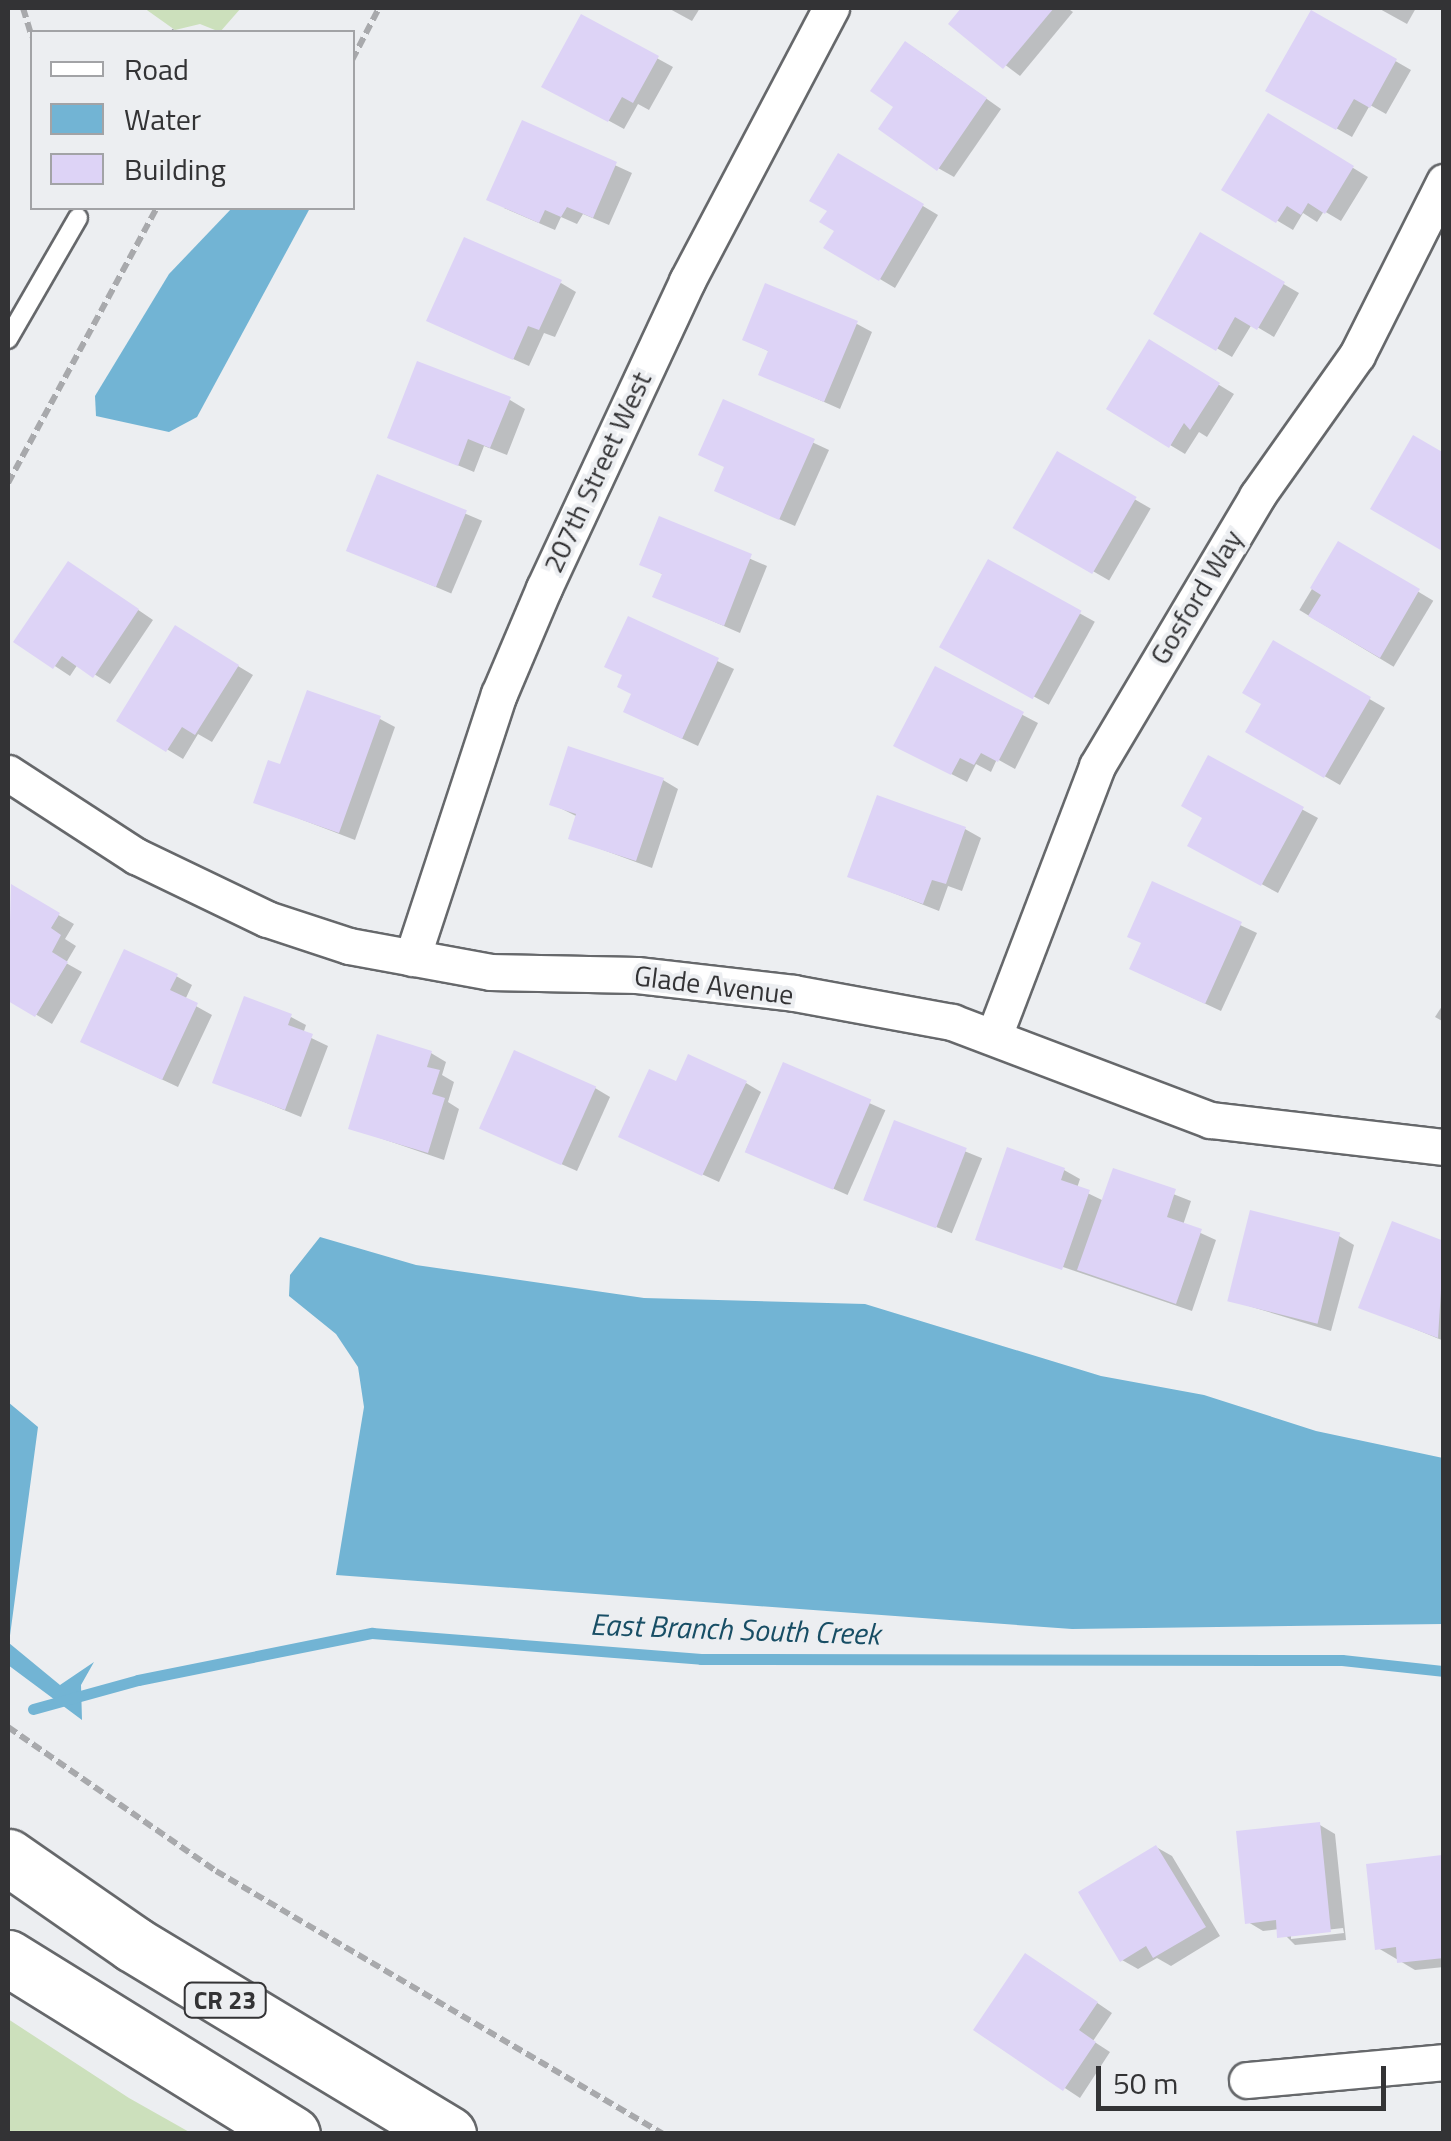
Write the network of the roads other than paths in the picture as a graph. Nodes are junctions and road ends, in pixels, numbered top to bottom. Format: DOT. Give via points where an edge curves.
graph roads {
  1 [pos="831,8"];
  2 [pos="1444,182"];
  3 [pos="78,218"];
  4 [pos="8,339"];
  5 [pos="8,773"];
  6 [pos="412,958"];
  7 [pos="994,1036"];
  8 [pos="1444,1147"];
  9 [pos="8,1857"];
  10 [pos="8,1958"];
  11 [pos="1444,2062"];
  12 [pos="1247,2080"];
  13 [pos="292,2134"];
  14 [pos="448,2134"];
  1 -- 6 [label="street, 207th Street West" via="686,281 544,588 499,694"];
  2 -- 7 [label="street, Gosford Way" via="1356,356 1257,496 1097,766"];
  3 -- 4 [label="lane"];
  5 -- 6 [label="street, Glade Avenue" via="136,856 267,919"];
  6 -- 7 [label="street, Glade Avenue" via="490,972 636,975 794,993"];
  7 -- 8 [label="street, Glade Avenue" via="1210,1120"];
  9 -- 14 [label="main road, CR 23" via="132,1944"];
  10 -- 13 [label="main road"];
  11 -- 12 [label="street"];
}
